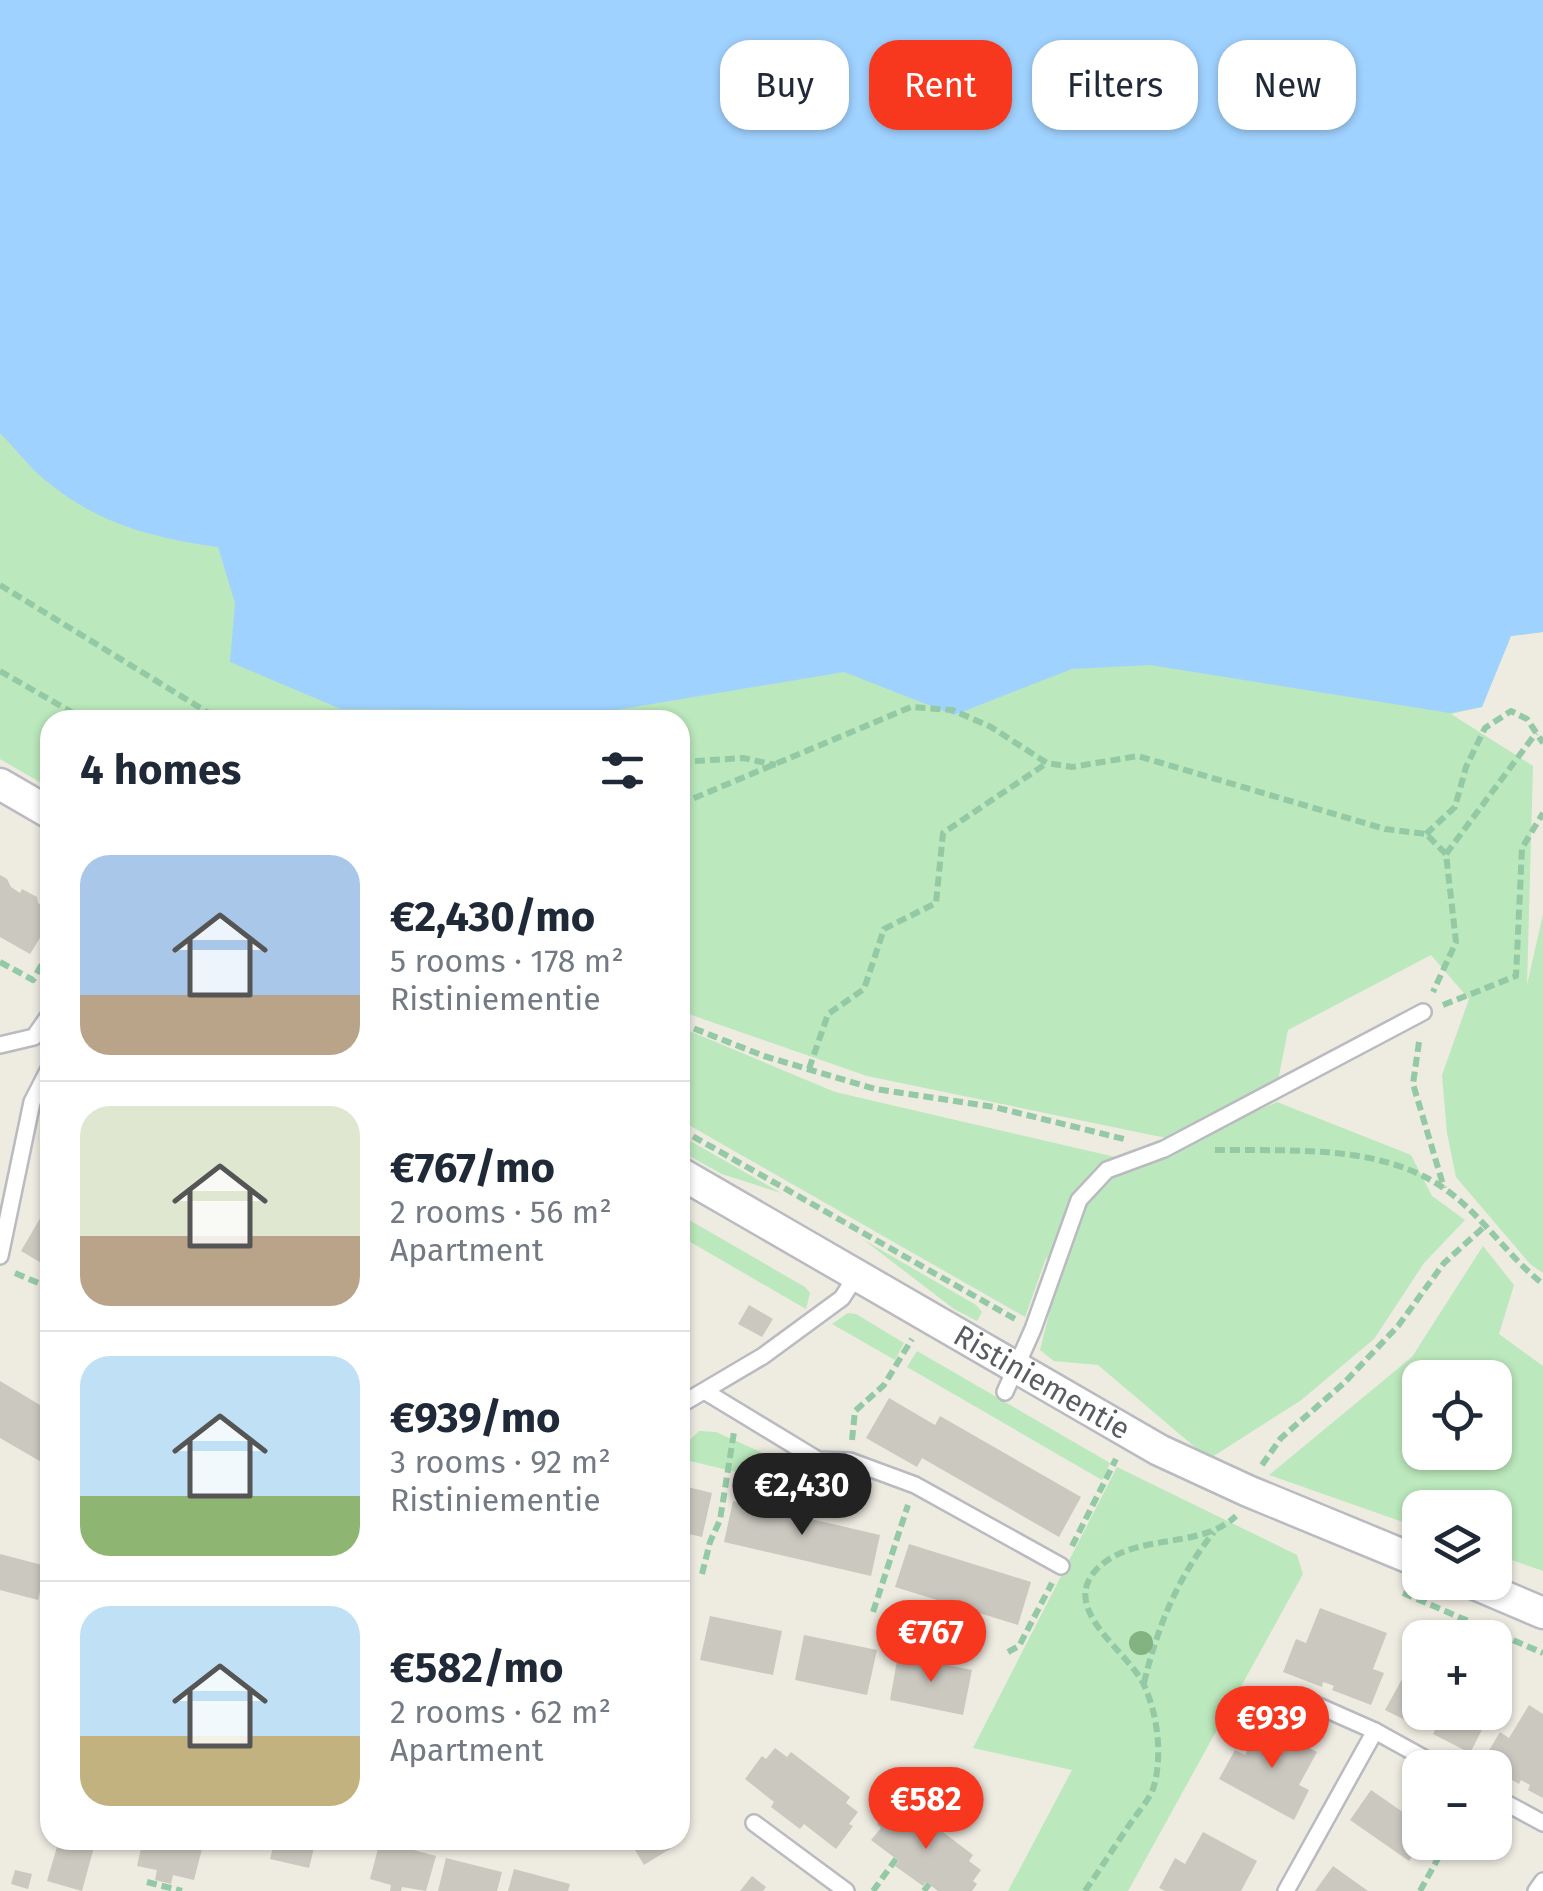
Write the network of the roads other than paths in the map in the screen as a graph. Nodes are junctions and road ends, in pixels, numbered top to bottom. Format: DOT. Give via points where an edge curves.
graph roads {
  1 [pos="0,784"];
  2 [pos="40,807"];
  3 [pos="1423,1012"];
  4 [pos="40,1028"];
  5 [pos="0,1045"];
  6 [pos="40,1086"];
  7 [pos="690,1179"];
  8 [pos="0,1256"];
  9 [pos="856,1276"];
  10 [pos="1011,1380"];
  11 [pos="706,1392"];
  12 [pos="690,1400"];
  13 [pos="1402,1555"];
  14 [pos="1061,1566"];
  15 [pos="1512,1600"];
  16 [pos="1543,1613"];
  17 [pos="1305,1700"];
  18 [pos="1375,1731"];
  19 [pos="1409,1750"];
  20 [pos="1512,1807"];
  21 [pos="754,1823"];
  22 [pos="1543,1824"];
  23 [pos="1543,1880"];
  24 [pos="846,1891"];
  25 [pos="1286,1891"];
  26 [pos="1536,1891"];
  1 -- 2 [label="street"];
  3 -- 10 [label="lane" via="1164,1149 1107,1170 1079,1200"];
  4 -- 5 [label="lane" via="34,1037"];
  6 -- 8 [label="lane"];
  7 -- 9 [label="street, Ristiniementie"];
  9 -- 10 [label="street, Ristiniementie"];
  9 -- 11 [label="lane" via="842,1298"];
  10 -- 13 [label="street, Ristiniementie"];
  11 -- 12 [label="lane"];
  11 -- 14 [label="lane" via="818,1460 850,1461 915,1485"];
  15 -- 16 [label="street"];
  17 -- 18 [label="lane"];
  18 -- 19 [label="lane"];
  18 -- 25 [label="lane"];
  20 -- 22 [label="lane"];
  21 -- 24 [label="lane"];
  23 -- 26 [label="lane"];
}
